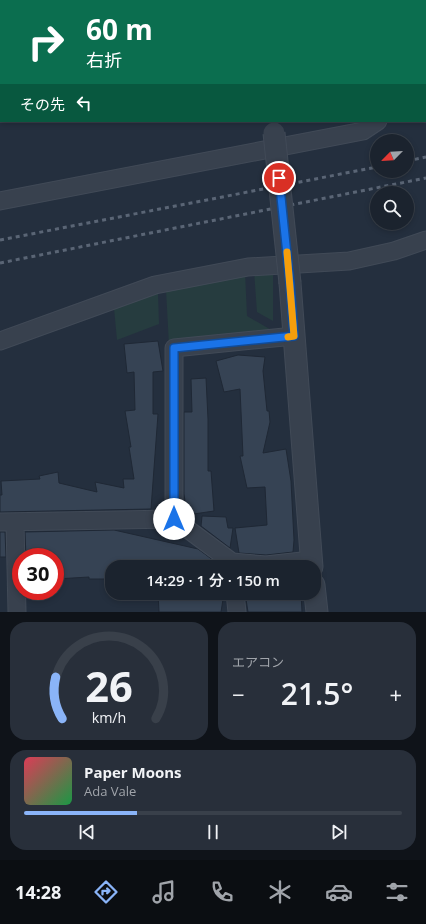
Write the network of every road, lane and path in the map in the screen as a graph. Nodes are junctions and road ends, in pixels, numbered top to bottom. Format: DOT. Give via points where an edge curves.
graph roads {
  1 [pos="376,122"];
  2 [pos="274,127"];
  3 [pos="0,201"];
  4 [pos="426,240"];
  5 [pos="294,336"];
  6 [pos="0,341"];
  7 [pos="174,519"];
  8 [pos="7,523"];
  9 [pos="227,560"];
  10 [pos="312,560"];
  11 [pos="236,600"];
  12 [pos="316,600"];
  13 [pos="18,612"];
  14 [pos="237,612"];
  15 [pos="317,612"];
  1 -- 3 [label="street" via="363,131"];
  2 -- 5 [label="street, bridge"];
  4 -- 6 [label="street" via="394,251 349,261 248,267 156,285"];
  5 -- 7 [label="street" via="174,348"];
  5 -- 10 [label="street"];
  7 -- 8 [label="street"];
  7 -- 9 [label="street"];
  8 -- 13 [label="street"];
  11 -- 14 [label="street"];
  12 -- 15 [label="street"];
}
